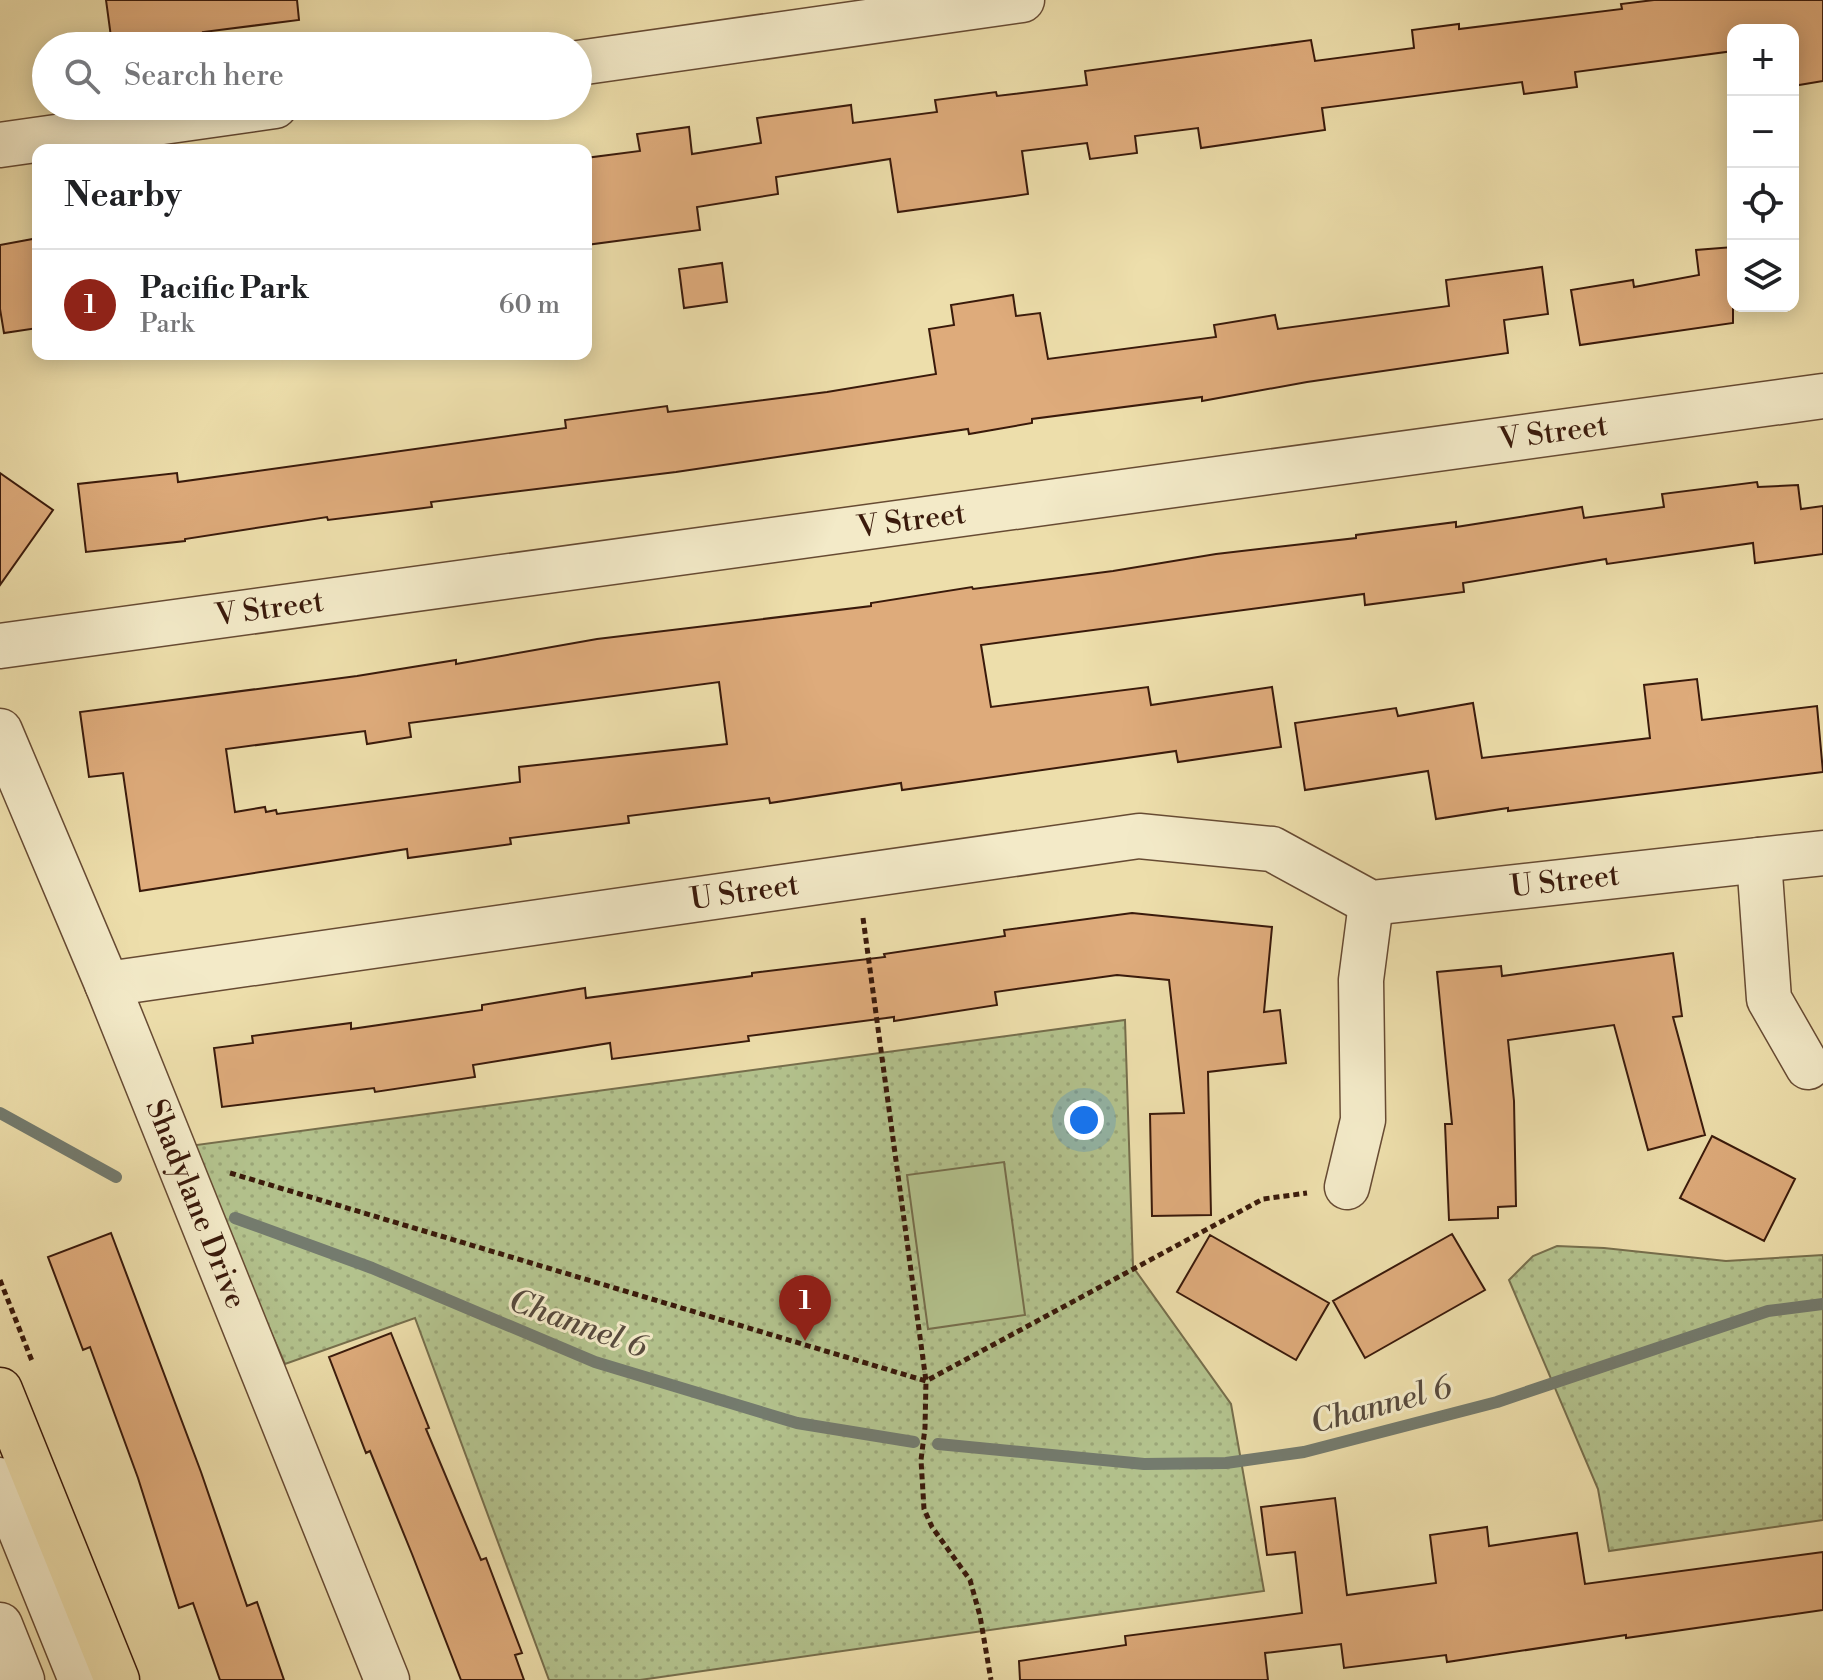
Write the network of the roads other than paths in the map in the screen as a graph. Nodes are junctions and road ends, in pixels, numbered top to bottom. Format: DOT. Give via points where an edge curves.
graph roads {
  1 [pos="1022,0"];
  2 [pos="592,61"];
  3 [pos="176,120"];
  4 [pos="0,145"];
  5 [pos="1823,396"];
  6 [pos="0,646"];
  7 [pos="0,731"];
  8 [pos="1823,853"];
  9 [pos="1759,860"];
  10 [pos="1371,903"];
  11 [pos="107,984"];
  12 [pos="1808,1067"];
  13 [pos="1347,1187"];
  14 [pos="0,1390"];
  15 [pos="0,1480"];
  16 [pos="0,1625"];
  17 [pos="22,1680"];
  18 [pos="81,1680"];
  19 [pos="117,1680"];
  20 [pos="387,1680"];
  1 -- 2 [label="street"];
  3 -- 4 [label="street"];
  5 -- 6 [label="street, V Street"];
  7 -- 11 [label="street, Shadylane Drive"];
  8 -- 9 [label="street, U Street"];
  9 -- 10 [label="street, U Street"];
  9 -- 12 [label="street" via="1769,999"];
  10 -- 11 [label="street, U Street" via="1272,849 1139,836"];
  10 -- 13 [label="street" via="1361,980 1363,1120"];
  11 -- 20 [label="street, Shadylane Drive"];
  14 -- 19 [label="main road"];
  15 -- 18 [label="street"];
  16 -- 17 [label="street"];
}
